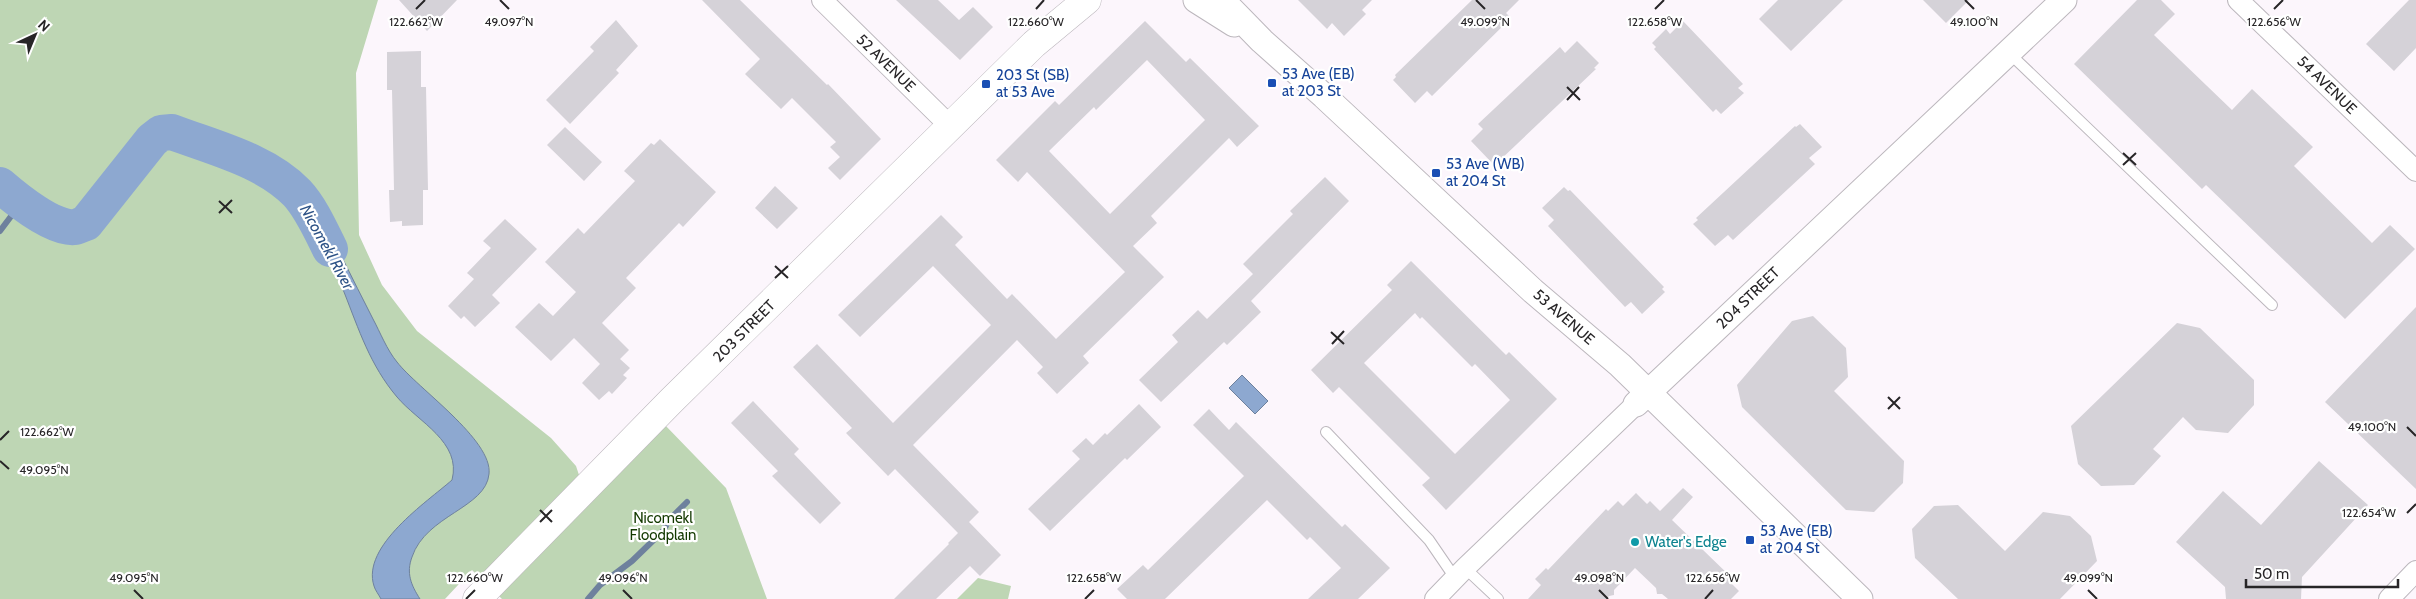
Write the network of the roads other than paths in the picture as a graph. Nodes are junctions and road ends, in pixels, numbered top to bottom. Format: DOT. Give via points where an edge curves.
graph roads {
  1 [pos="822,0"];
  2 [pos="1066,0"];
  3 [pos="1087,0"];
  4 [pos="1196,0"];
  5 [pos="1222,0"];
  6 [pos="2064,0"];
  7 [pos="2238,0"];
  8 [pos="1262,41"];
  9 [pos="1034,44"];
  10 [pos="2008,52"];
  11 [pos="950,126"];
  12 [pos="2416,171"];
  13 [pos="1533,291"];
  14 [pos="2272,305"];
  15 [pos="1642,399"];
  16 [pos="1326,432"];
  17 [pos="2416,571"];
  18 [pos="1460,573"];
  19 [pos="483,593"];
  20 [pos="1435,599"];
  21 [pos="1498,599"];
  22 [pos="1839,599"];
  23 [pos="1860,599"];
  24 [pos="2389,599"];
  1 -- 11 [label="street, 52 AVENUE"];
  2 -- 9 [label="main road, 203 STREET"];
  3 -- 9 [label="main road, 203 STREET"];
  4 -- 8 [label="street, 53 AVENUE"];
  5 -- 8 [label="street, 53 AVENUE"];
  6 -- 10 [label="street, 204 STREET"];
  7 -- 12 [label="street, 54 AVENUE"];
  8 -- 13 [label="street, 53 AVENUE"];
  9 -- 11 [label="main road, 203 STREET"];
  10 -- 14 [label="lane"];
  10 -- 15 [label="street, 204 STREET"];
  11 -- 19 [label="main road, 203 STREET" via="671,401"];
  13 -- 15 [label="street, 53 AVENUE" via="1611,380"];
  13 -- 15 [label="street, 53 AVENUE" via="1620,365"];
  15 -- 18 [label="street, 204 STREET"];
  15 -- 22 [label="street, 53 AVENUE"];
  15 -- 23 [label="street, 53 AVENUE"];
  16 -- 18 [label="lane"];
  17 -- 24 [label="street"];
  18 -- 20 [label="street, 204 STREET"];
  18 -- 21 [label="lane"];
}
